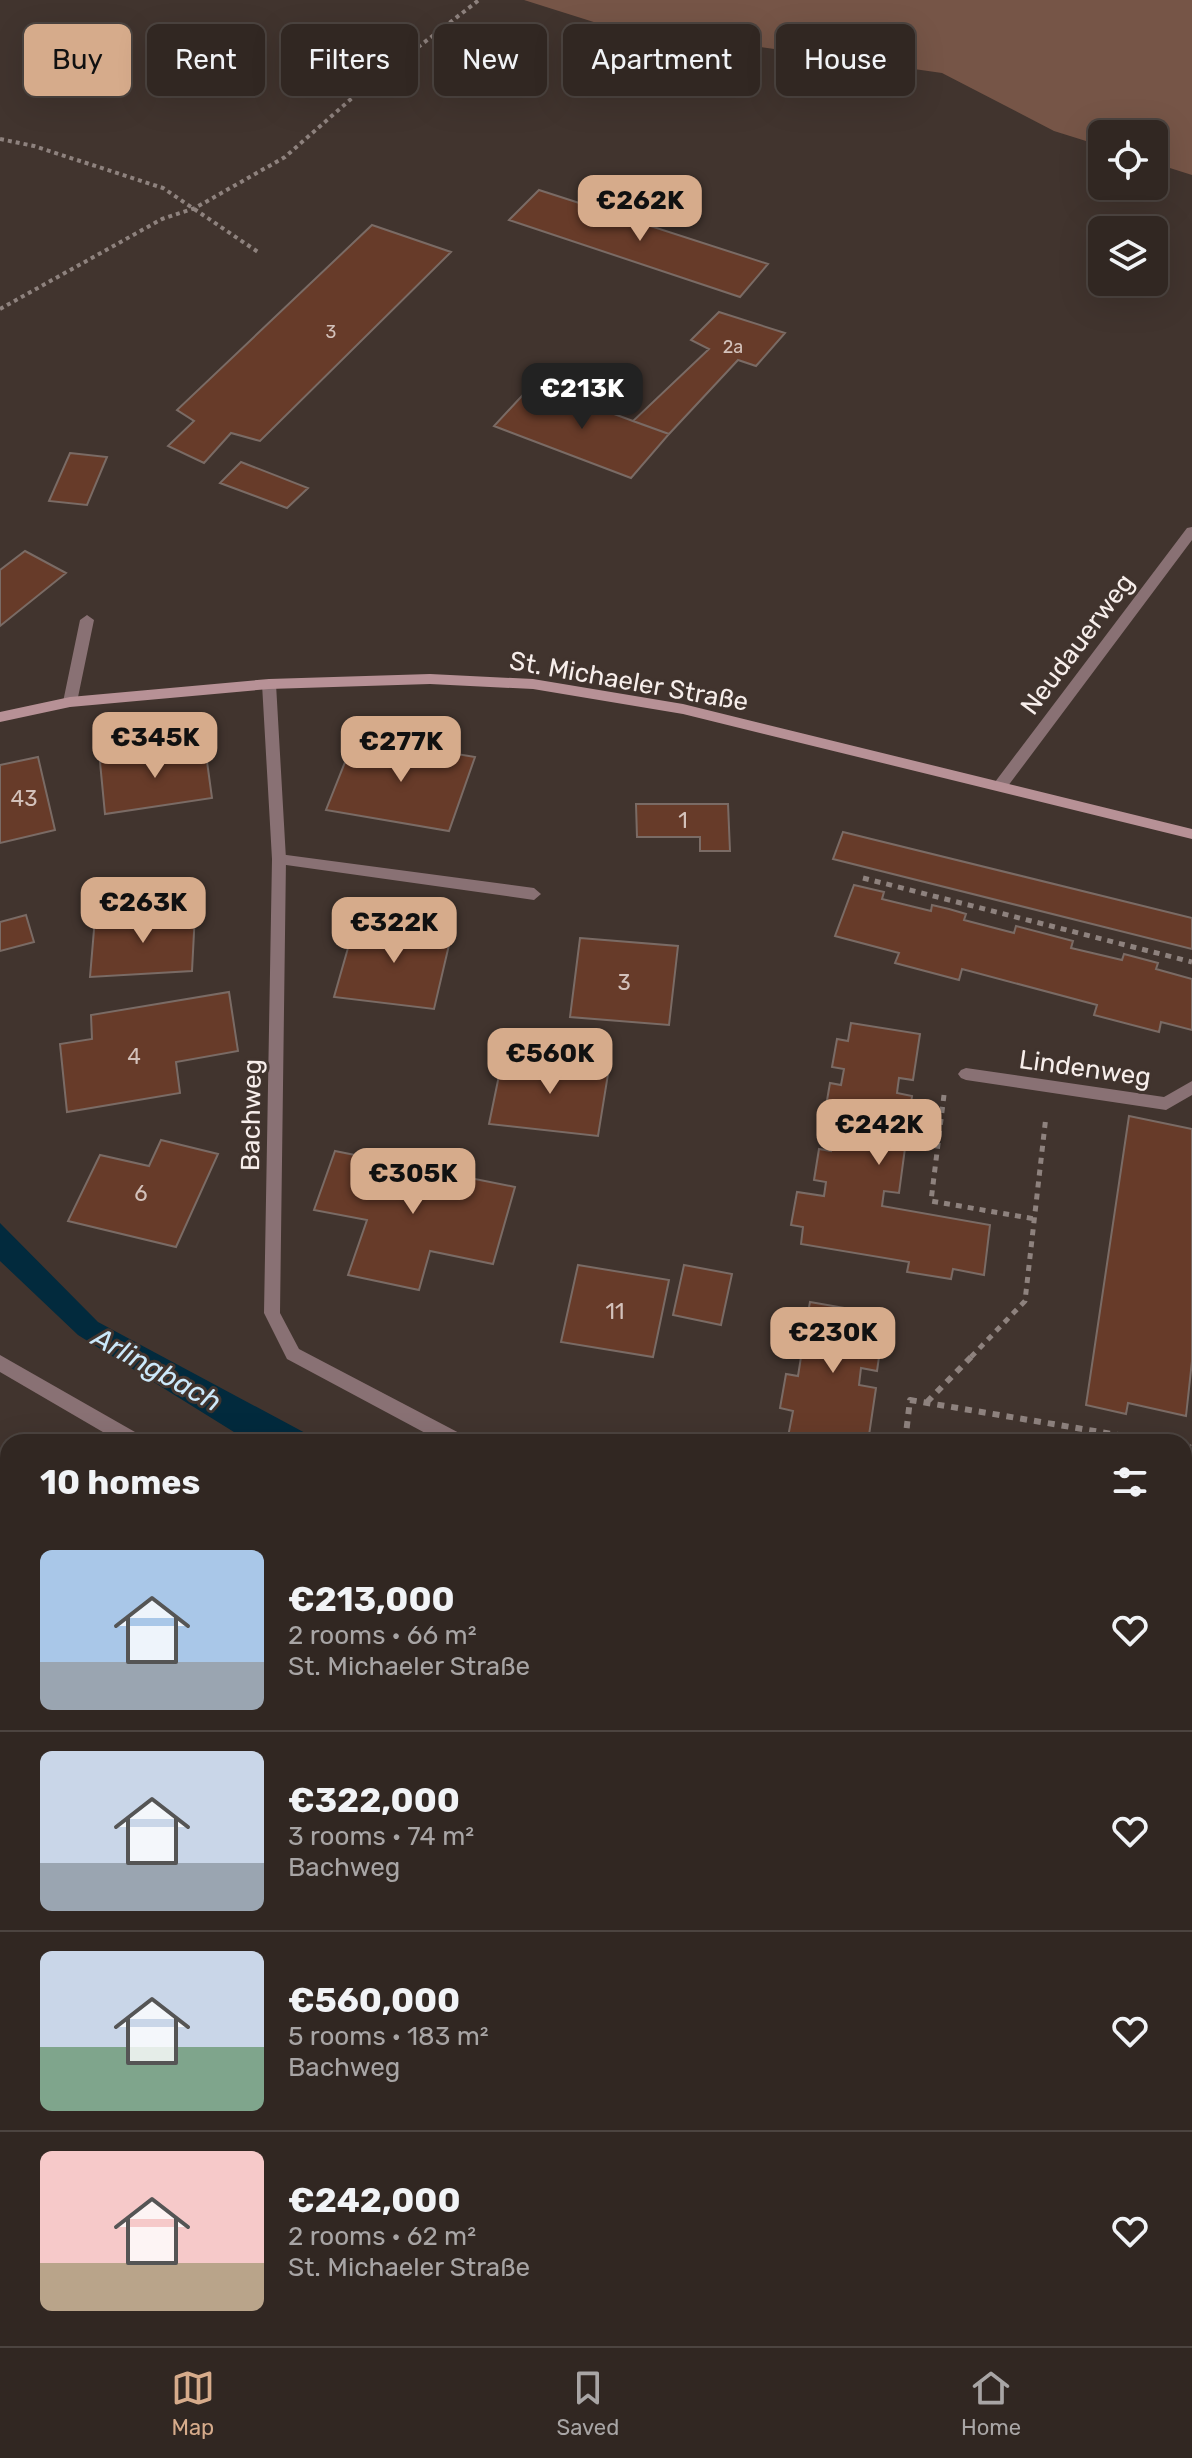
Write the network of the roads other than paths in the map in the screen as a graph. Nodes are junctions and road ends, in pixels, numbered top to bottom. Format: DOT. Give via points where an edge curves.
graph roads {
  1 [pos="1192,531"];
  2 [pos="87,620"];
  3 [pos="269,684"];
  4 [pos="70,702"];
  5 [pos="0,717"];
  6 [pos="1000,786"];
  7 [pos="1192,834"];
  8 [pos="279,859"];
  9 [pos="534,894"];
  10 [pos="966,1074"];
  11 [pos="1192,1087"];
  12 [pos="0,1363"];
  13 [pos="122,1434"];
  14 [pos="444,1434"];
  1 -- 6 [label="street, Neudauerweg"];
  2 -- 4 [label="street"];
  3 -- 4 [label="main road, St. Michaeler Straße"];
  3 -- 6 [label="main road, St. Michaeler Straße" via="430,679 533,684 683,709"];
  3 -- 8 [label="street, Bachweg"];
  4 -- 5 [label="main road, St. Michaeler Straße"];
  6 -- 7 [label="main road, St. Michaeler Straße"];
  8 -- 9 [label="street"];
  8 -- 14 [label="street, Bachweg" via="272,1313 293,1354"];
  10 -- 11 [label="street, Lindenweg" via="1166,1104"];
  12 -- 13 [label="street"];
}
